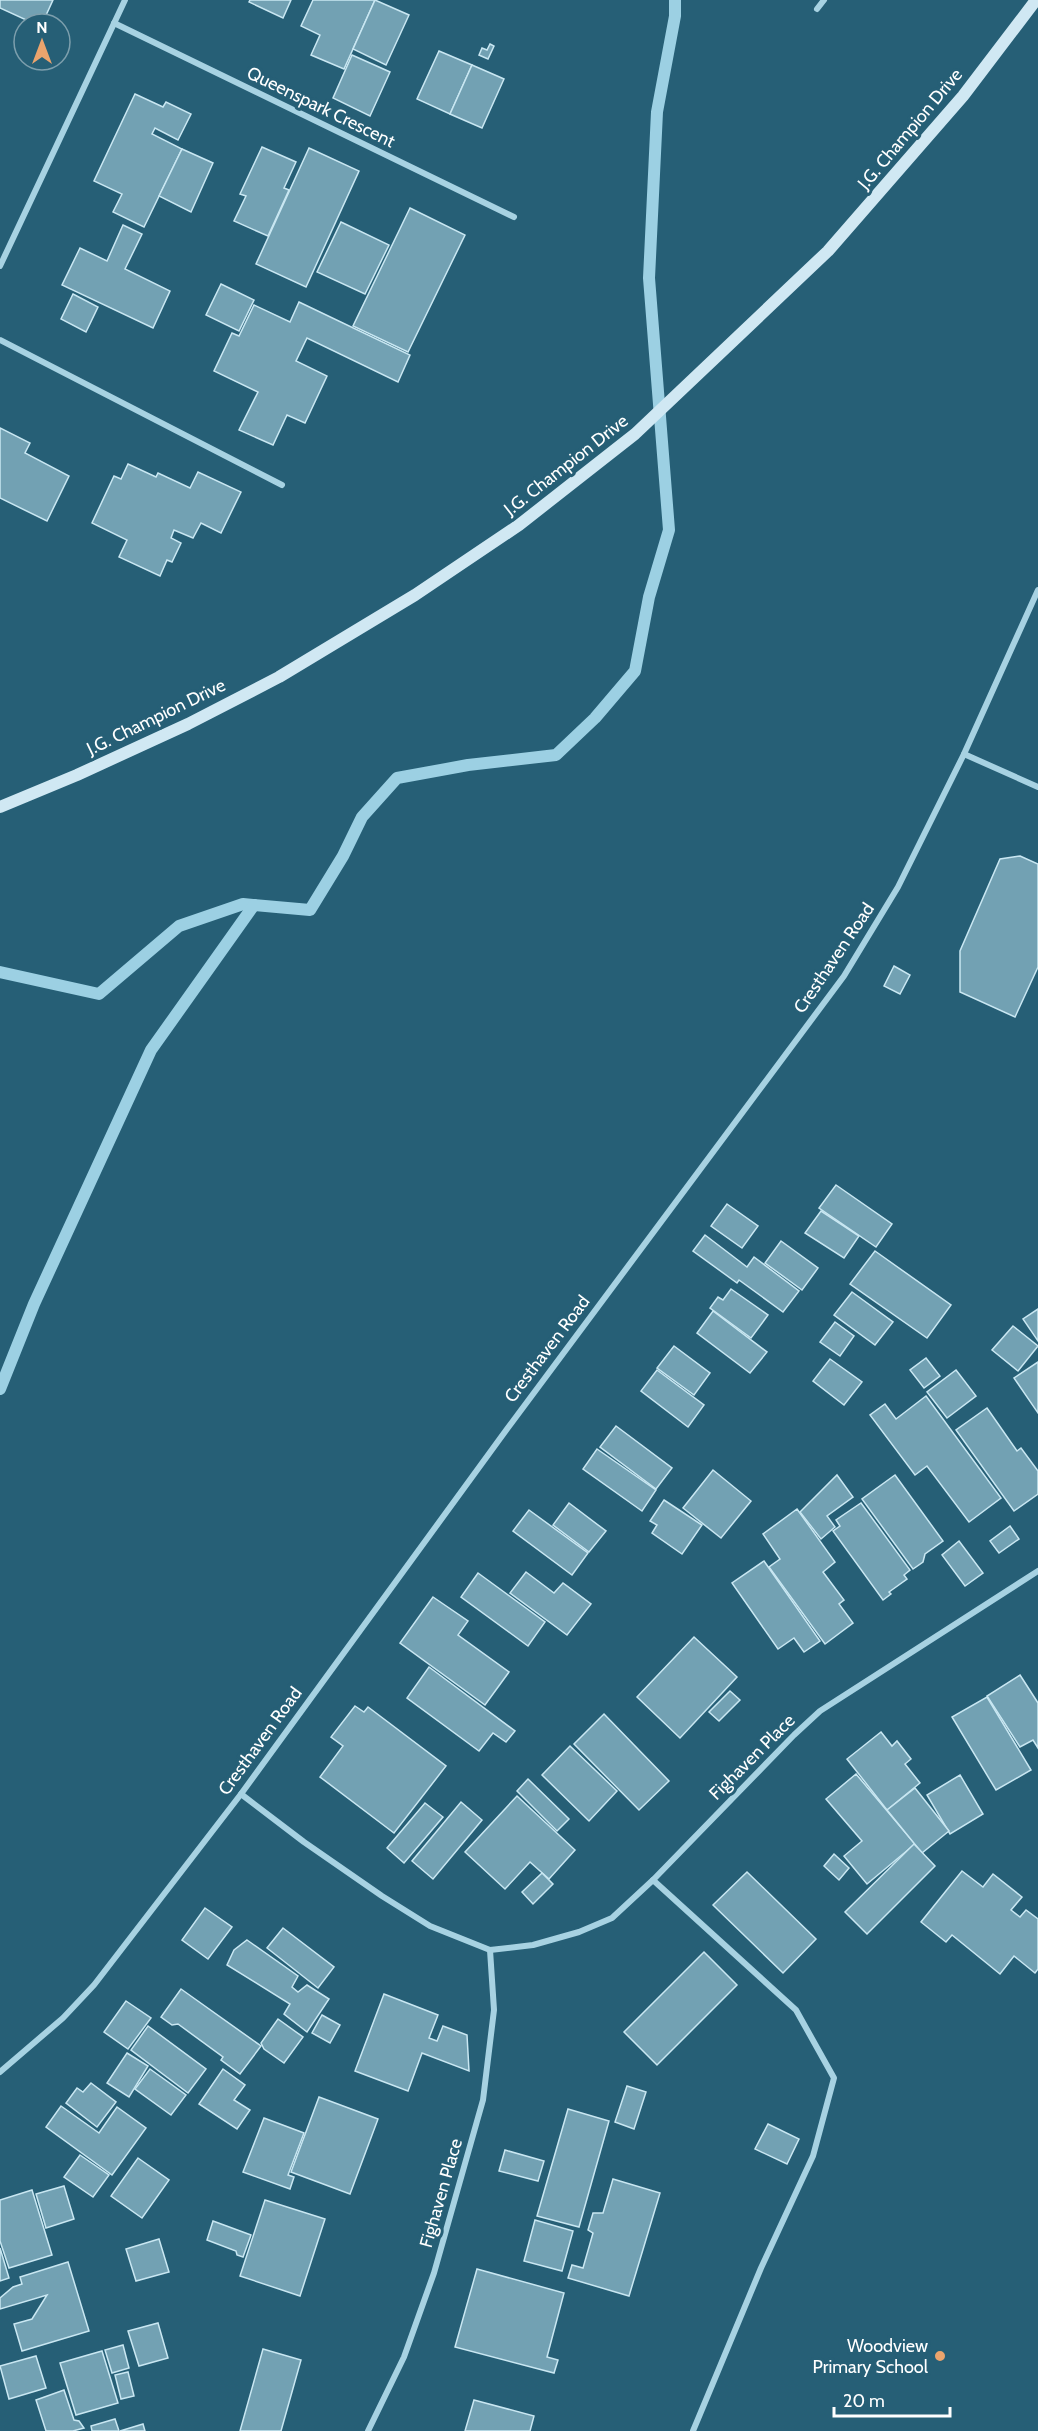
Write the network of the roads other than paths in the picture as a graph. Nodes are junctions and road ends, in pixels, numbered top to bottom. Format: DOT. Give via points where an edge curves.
graph roads {
  1 [pos="125,0"];
  2 [pos="824,0"];
  3 [pos="1036,0"];
  4 [pos="817,9"];
  5 [pos="114,23"];
  6 [pos="514,218"];
  7 [pos="0,266"];
  8 [pos="0,340"];
  9 [pos="282,485"];
  10 [pos="1038,590"];
  11 [pos="964,754"];
  12 [pos="1038,788"];
  13 [pos="0,807"];
  14 [pos="1038,1571"];
  15 [pos="240,1794"];
  16 [pos="653,1880"];
  17 [pos="490,1950"];
  18 [pos="0,2072"];
  19 [pos="368,2431"];
  20 [pos="693,2431"];
  1 -- 5 [label="street"];
  2 -- 4 [label="street"];
  3 -- 13 [label="main road, J.G. Champion Drive" via="963,96 828,251 635,434 491,544 416,595 279,677 188,724"];
  5 -- 6 [label="street, Queenspark Crescent"];
  5 -- 7 [label="street"];
  8 -- 9 [label="street"];
  10 -- 11 [label="street, Cresthaven Road"];
  11 -- 12 [label="street"];
  11 -- 15 [label="street, Cresthaven Road" via="898,887 844,976"];
  14 -- 16 [label="street, Fighaven Place" via="820,1711"];
  15 -- 17 [label="street, Fighaven Place" via="430,1926"];
  15 -- 18 [label="street, Cresthaven Road" via="94,1985 63,2018"];
  16 -- 17 [label="street, Fighaven Place" via="612,1918 533,1945"];
  16 -- 20 [label="street" via="796,2010 834,2078 813,2156"];
  17 -- 19 [label="street, Fighaven Place" via="494,2010 483,2100 434,2273 404,2357"];
}
